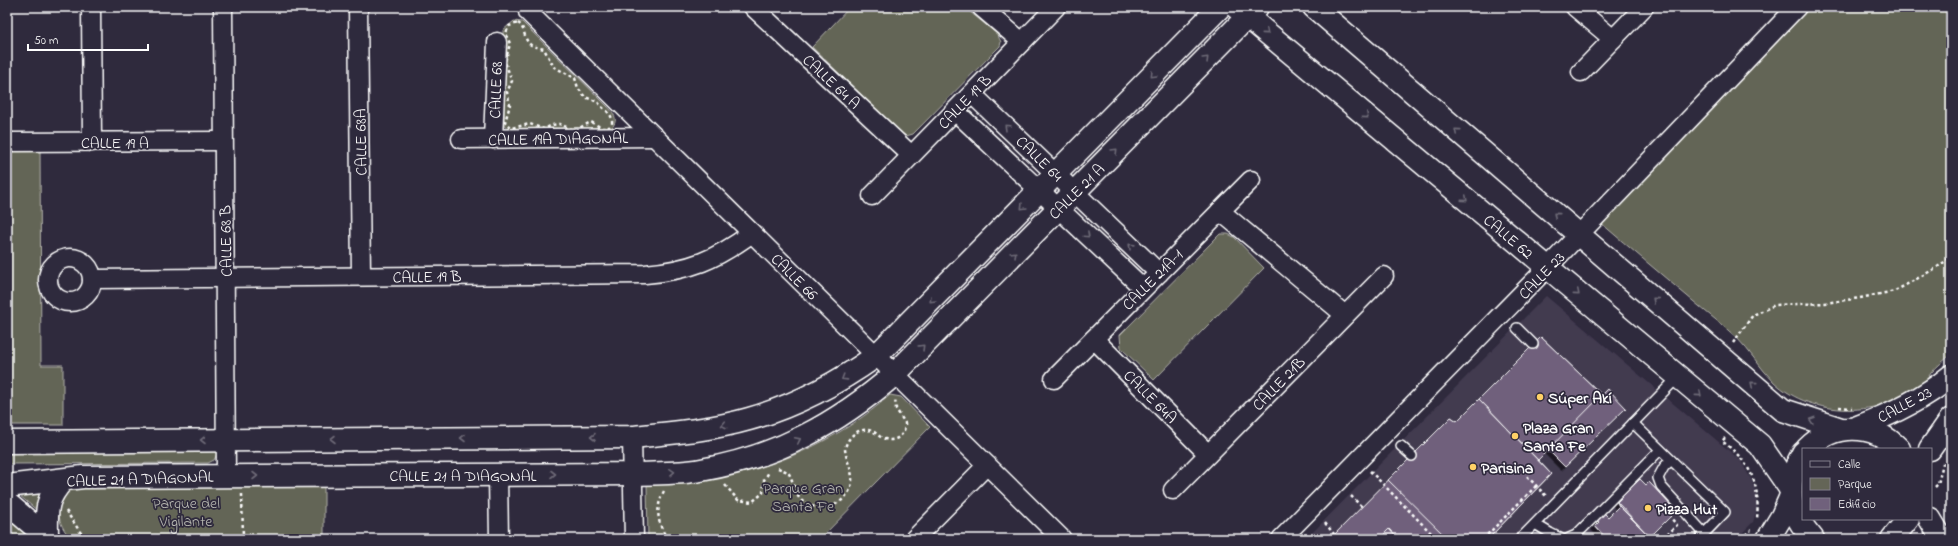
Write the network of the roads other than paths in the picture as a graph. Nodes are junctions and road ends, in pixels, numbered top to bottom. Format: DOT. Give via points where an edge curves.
graph roads {
  1 [pos="91,7"];
  2 [pos="223,7"];
  3 [pos="358,7"];
  4 [pos="753,7"];
  5 [pos="981,7"];
  6 [pos="1056,7"];
  7 [pos="1220,7"];
  8 [pos="1314,7"];
  9 [pos="1575,7"];
  10 [pos="1644,7"];
  11 [pos="1797,7"];
  12 [pos="1247,10"];
  13 [pos="528,12"];
  14 [pos="502,36"];
  15 [pos="1613,39"];
  16 [pos="1022,42"];
  17 [pos="1581,72"];
  18 [pos="972,94"];
  19 [pos="955,111"];
  20 [pos="655,137"];
  21 [pos="461,139"];
  22 [pos="493,139"];
  23 [pos="223,141"];
  24 [pos="7,142"];
  25 [pos="92,142"];
  26 [pos="911,156"];
  27 [pos="1056,174"];
  28 [pos="1251,180"];
  29 [pos="1039,190"];
  30 [pos="1075,192"];
  31 [pos="872,196"];
  32 [pos="1058,208"];
  33 [pos="1220,211"];
  34 [pos="752,233"];
  35 [pos="1579,235"];
  36 [pos="1548,268"];
  37 [pos="1159,273"];
  38 [pos="361,276"];
  39 [pos="1384,276"];
  40 [pos="225,278"];
  41 [pos="92,279"];
  42 [pos="1143,288"];
  43 [pos="1345,315"];
  44 [pos="1517,328"];
  45 [pos="1094,339"];
  46 [pos="1533,344"];
  47 [pos="876,356"];
  48 [pos="895,374"];
  49 [pos="1951,376"];
  50 [pos="1678,377"];
  51 [pos="1054,379"];
  52 [pos="1852,419"];
  53 [pos="1951,420"];
  54 [pos="1633,423"];
  55 [pos="632,437"];
  56 [pos="226,440"];
  57 [pos="7,442"];
  58 [pos="1401,446"];
  59 [pos="1808,448"];
  60 [pos="1898,448"];
  61 [pos="1660,450"];
  62 [pos="1208,454"];
  63 [pos="1802,455"];
  64 [pos="1937,455"];
  65 [pos="1412,456"];
  66 [pos="1671,460"];
  67 [pos="987,465"];
  68 [pos="634,474"];
  69 [pos="498,475"];
  70 [pos="63,480"];
  71 [pos="234,482"];
  72 [pos="7,486"];
  73 [pos="1173,490"];
  74 [pos="1791,493"];
  75 [pos="7,503"];
  76 [pos="1907,520"];
  77 [pos="1931,520"];
  78 [pos="1536,524"];
  79 [pos="1702,536"];
  80 [pos="48,538"];
  81 [pos="499,539"];
  82 [pos="634,539"];
  83 [pos="914,539"];
  84 [pos="1062,539"];
  85 [pos="1281,539"];
  86 [pos="1520,539"];
  87 [pos="1562,539"];
  88 [pos="1567,539"];
  89 [pos="1768,539"];
  90 [pos="1813,539"];
  91 [pos="1892,539"];
  92 [pos="1942,539"];
  1 -- 25 [label="street"];
  2 -- 23 [label="street, CALLE 68 B"];
  3 -- 38 [label="street, CALLE 68A"];
  4 -- 26 [label="street, CALLE 64 A"];
  5 -- 16 [label="street"];
  6 -- 16 [label="street, CALLE 19 B"];
  7 -- 27 [label="main road, CALLE 21 A, one-way"];
  35 -- 8 [label="main road, one-way"];
  9 -- 15 [label="street"];
  10 -- 15 [label="street"];
  11 -- 35 [label="street, CALLE 23"];
  30 -- 12 [label="main road, CALLE 21 A, one-way"];
  12 -- 36 [label="main road, CALLE 62, one-way"];
  13 -- 20 [label="street, CALLE 66"];
  14 -- 22 [label="street, CALLE 68"];
  15 -- 17 [label="street"];
  16 -- 18 [label="street, CALLE 19 B"];
  18 -- 19 [label="street, CALLE 19 B"];
  27 -- 18 [label="street, CALLE 64, one-way"];
  19 -- 26 [label="street, CALLE 19 B"];
  19 -- 29 [label="street, CALLE 64"];
  20 -- 22 [label="street, CALLE 19A DIAGONAL"];
  20 -- 34 [label="street, CALLE 66"];
  21 -- 22 [label="street, CALLE 19A DIAGONAL"];
  23 -- 25 [label="street, CALLE 19 A"];
  23 -- 40 [label="street, CALLE 68 B"];
  24 -- 25 [label="street, CALLE 19 A"];
  26 -- 31 [label="street, CALLE 19 B"];
  27 -- 29 [label="main road, CALLE 21 A"];
  27 -- 30 [label="street, CALLE 64"];
  28 -- 33 [label="street, CALLE 21A-1"];
  29 -- 32 [label="street, CALLE 64"];
  29 -- 47 [label="main road, CALLE 21 A, one-way"];
  30 -- 32 [label="main road, CALLE 21 A"];
  37 -- 30 [label="street, CALLE 64, one-way"];
  32 -- 42 [label="street, CALLE 64, one-way"];
  48 -- 32 [label="main road, CALLE 21 A, one-way"];
  33 -- 37 [label="street, CALLE 21A-1"];
  33 -- 43 [label="street"];
  34 -- 38 [label="street, CALLE 19 B" via="707,261 664,272"];
  34 -- 47 [label="street, CALLE 66"];
  35 -- 36 [label="street, CALLE 23"];
  52 -- 35 [label="main road, one-way" via="1783,410"];
  36 -- 50 [label="main road, CALLE 62, one-way"];
  36 -- 85 [label="street, CALLE 23"];
  37 -- 42 [label="street, CALLE 21A-1"];
  38 -- 40 [label="street, CALLE 19 B"];
  39 -- 43 [label="street, CALLE 21B"];
  40 -- 41 [label="street, CALLE 19 B"];
  40 -- 56 [label="street, CALLE 68 B"];
  42 -- 45 [label="street, CALLE 21A-1"];
  43 -- 62 [label="street, CALLE 21B"];
  44 -- 46 [label="lane"];
  45 -- 51 [label="street, CALLE 21A-1"];
  45 -- 62 [label="street, CALLE 64A"];
  47 -- 48 [label="street, CALLE 66"];
  47 -- 55 [label="main road, one-way" via="817,393 750,419 700,430"];
  48 -- 67 [label="street, CALLE 66"];
  68 -- 48 [label="main road, CALLE 21 A DIAGONAL, one-way" via="700,470 761,455 793,442 845,413"];
  49 -- 52 [label="main road, CALLE 23" via="1936,389 1914,402"];
  50 -- 54 [label="lane"];
  50 -- 74 [label="main road, CALLE 62, one-way" via="1760,445"];
  52 -- 59 [label="main road, CALLE 23"];
  52 -- 60 [label="main road" via="1882,435"];
  53 -- 64 [label="main road"];
  54 -- 61 [label="lane"];
  54 -- 78 [label="lane"];
  55 -- 56 [label="main road, one-way"];
  55 -- 68 [label="street"];
  56 -- 57 [label="main road, one-way"];
  56 -- 71 [label="street, CALLE 68 B"];
  58 -- 65 [label="lane"];
  61 -- 66 [label="lane"];
  61 -- 88 [label="lane" via="1576,535"];
  62 -- 73 [label="street, CALLE 21B"];
  63 -- 74 [label="main road" via="1795,466"];
  66 -- 79 [label="lane" via="1658,478 1661,486"];
  66 -- 79 [label="lane" via="1725,512"];
  67 -- 83 [label="street"];
  67 -- 84 [label="street, CALLE 66"];
  69 -- 68 [label="main road, CALLE 21 A DIAGONAL, one-way"];
  68 -- 82 [label="street"];
  71 -- 69 [label="main road, CALLE 21 A DIAGONAL, one-way"];
  69 -- 81 [label="street"];
  70 -- 71 [label="main road, CALLE 21 A DIAGONAL" via="83,477"];
  70 -- 72 [label="main road, CALLE 21 A DIAGONAL"];
  70 -- 80 [label="main road" via="52,492 46,510"];
  74 -- 89 [label="main road" via="1782,516"];
  74 -- 90 [label="main road" via="1794,511 1801,525"];
  75 -- 80 [label="main road"];
  76 -- 91 [label="main road"];
  77 -- 92 [label="main road"];
  78 -- 86 [label="lane"];
  78 -- 87 [label="lane"];
}
